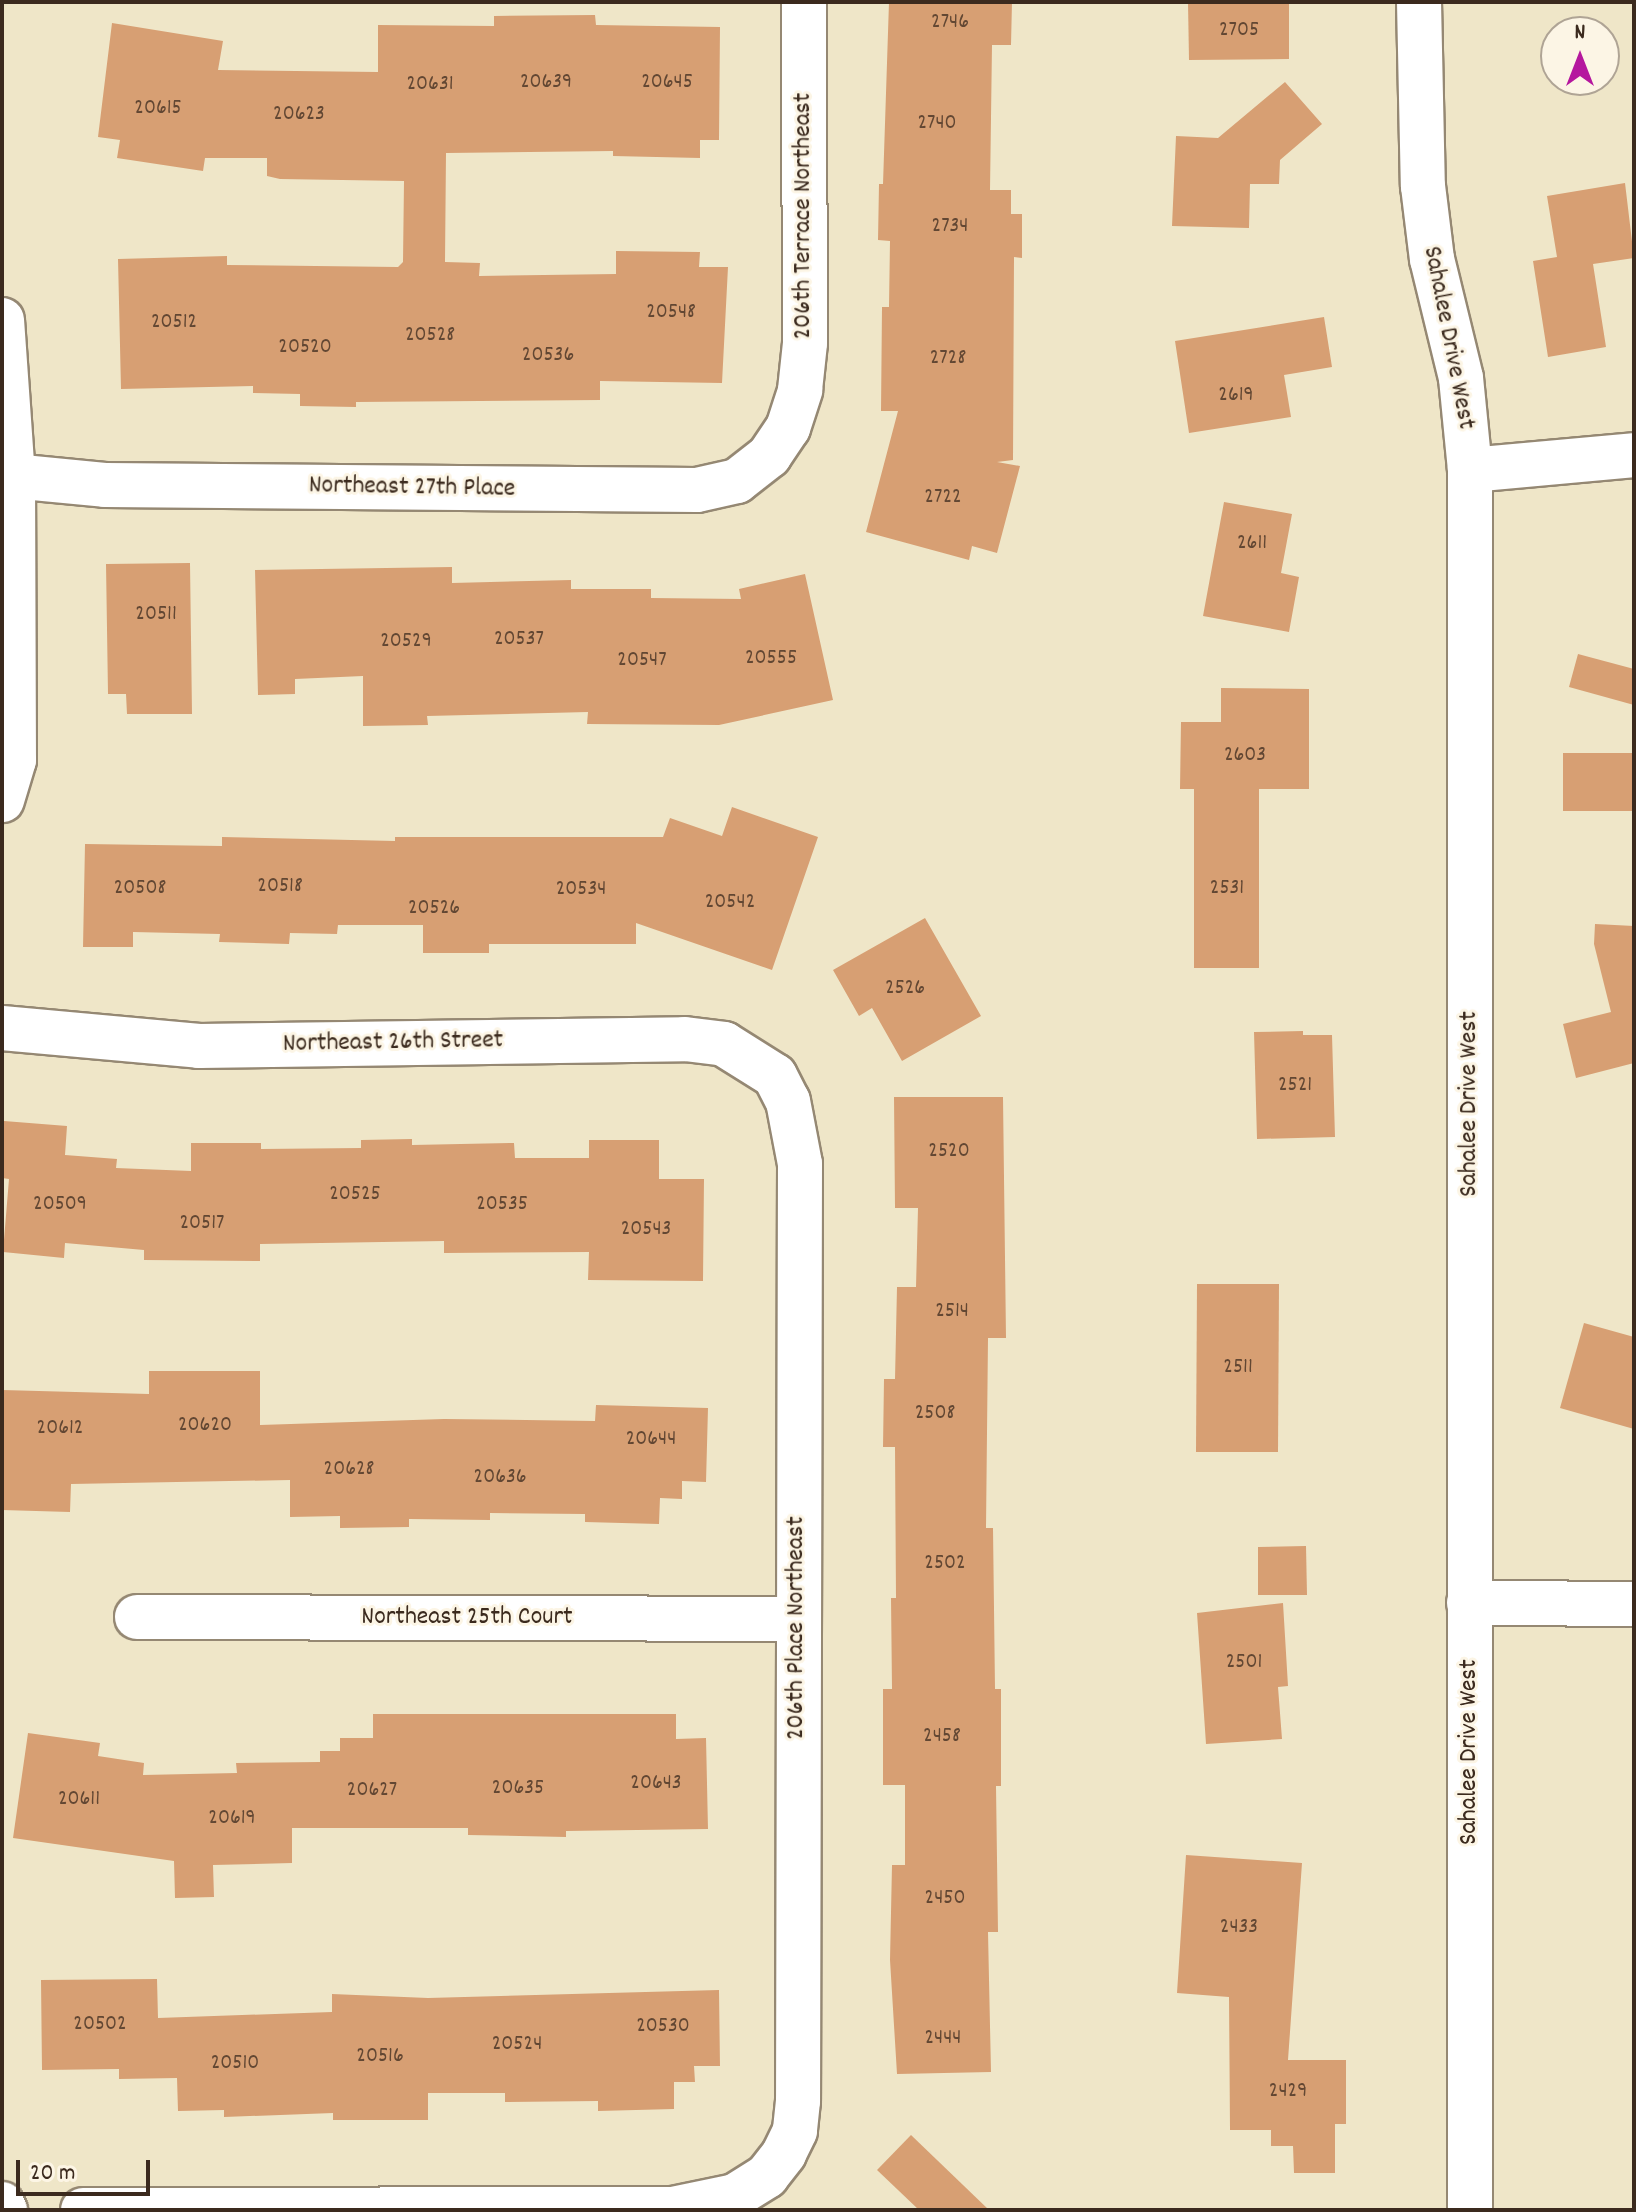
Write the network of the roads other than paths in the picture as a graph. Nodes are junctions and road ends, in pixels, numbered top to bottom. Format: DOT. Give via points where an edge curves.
graph roads {
  1 [pos="804,2"];
  2 [pos="1419,2"];
  3 [pos="2,320"];
  4 [pos="788,428"];
  5 [pos="1634,455"];
  6 [pos="1470,470"];
  7 [pos="7,476"];
  8 [pos="2,800"];
  9 [pos="2,1028"];
  10 [pos="775,1076"];
  11 [pos="1469,1603"];
  12 [pos="1634,1604"];
  13 [pos="137,1617"];
  14 [pos="796,1619"];
  15 [pos="2,2204"];
  16 [pos="5,2210"];
  17 [pos="83,2210"];
  18 [pos="1470,2210"];
  1 -- 4 [label="street, 206th Terrace Northeast" via="805,343 800,390"];
  2 -- 6 [label="street, Sahalee Drive West" via="1423,186 1432,259 1461,378"];
  3 -- 7 [label="street"];
  4 -- 7 [label="street, Northeast 27th Place" via="769,456 737,481 697,490 105,485"];
  5 -- 6 [label="street"];
  6 -- 11 [label="street, Sahalee Drive West"];
  7 -- 8 [label="street" via="14,760"];
  9 -- 10 [label="street, Northeast 26th Street" via="199,1046 685,1039 724,1044"];
  10 -- 14 [label="street, 206th Place Northeast" via="791,1112 800,1164"];
  11 -- 12 [label="street"];
  11 -- 18 [label="street, Sahalee Drive West"];
  13 -- 14 [label="street, Northeast 25th Court"];
  14 -- 17 [label="street, 206th Place Northeast" via="798,2101 795,2131 767,2176 735,2196 672,2209"];
  15 -- 16 [label="street"];
}
